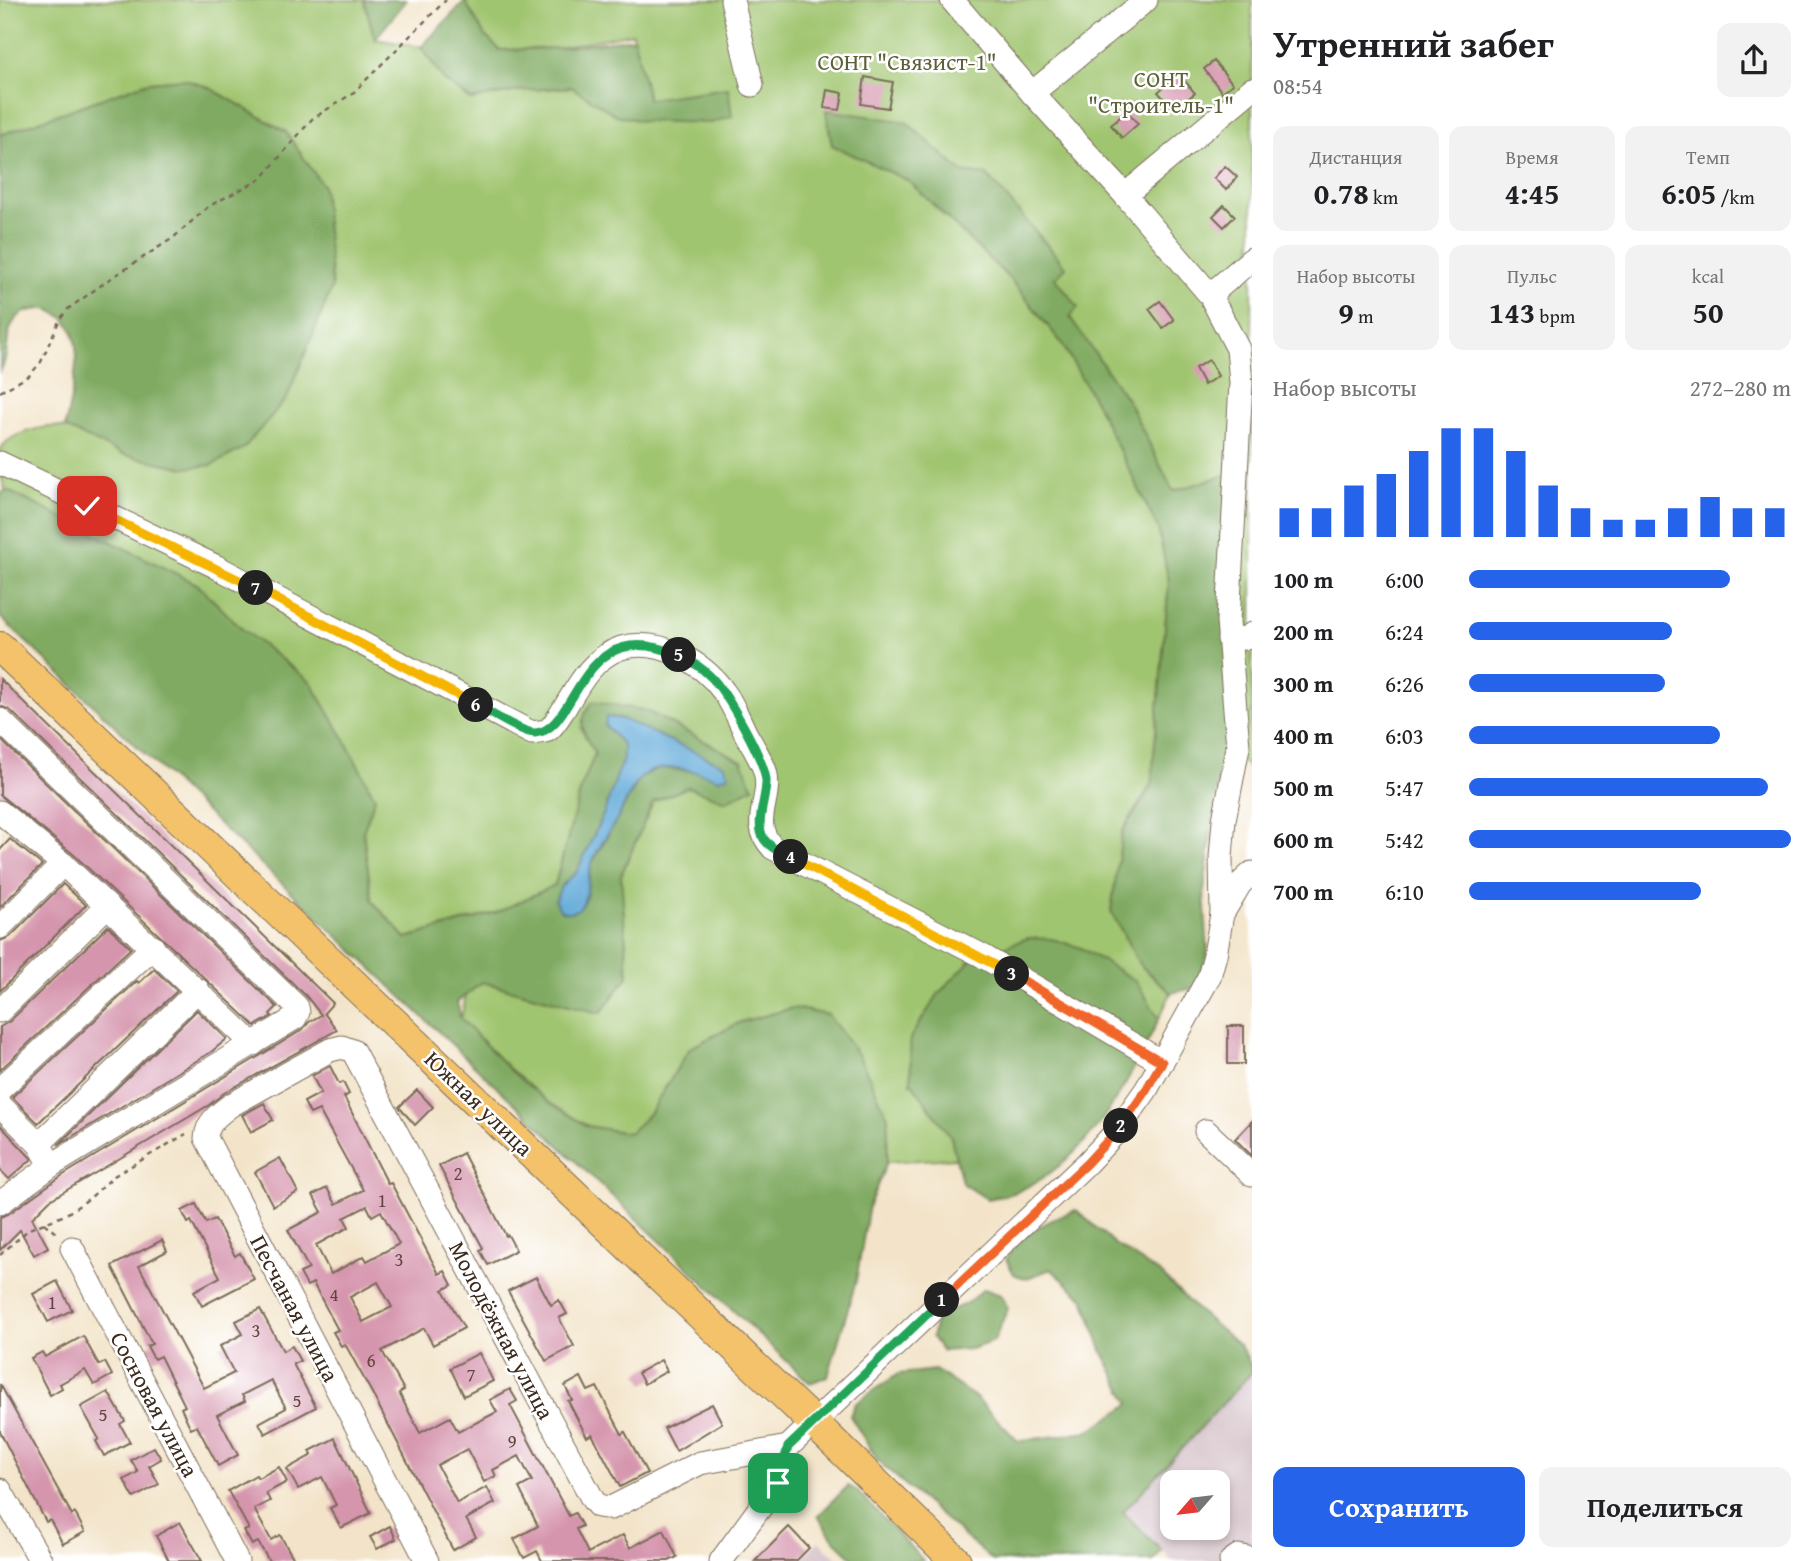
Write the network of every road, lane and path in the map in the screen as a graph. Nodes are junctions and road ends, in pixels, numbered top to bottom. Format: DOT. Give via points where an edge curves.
graph roads {
  1 [pos="446,0"];
  2 [pos="732,0"];
  3 [pos="952,0"];
  4 [pos="1146,0"];
  5 [pos="752,85"];
  6 [pos="1252,89"];
  7 [pos="1032,93"];
  8 [pos="1125,195"];
  9 [pos="1252,260"];
  10 [pos="1210,295"];
  11 [pos="0,392"];
  12 [pos="0,463"];
  13 [pos="1241,636"];
  14 [pos="0,646"];
  15 [pos="0,720"];
  16 [pos="4,823"];
  17 [pos="63,864"];
  18 [pos="1252,873"];
  19 [pos="107,906"];
  20 [pos="1222,914"];
  21 [pos="0,927"];
  22 [pos="153,947"];
  23 [pos="198,990"];
  24 [pos="0,1011"];
  25 [pos="253,1044"];
  26 [pos="1162,1062"];
  27 [pos="0,1089"];
  28 [pos="0,1105"];
  29 [pos="206,1129"];
  30 [pos="1206,1131"];
  31 [pos="38,1144"];
  32 [pos="52,1165"];
  33 [pos="1252,1175"];
  34 [pos="3,1194"];
  35 [pos="72,1248"];
  36 [pos="0,1255"];
  37 [pos="813,1422"];
  38 [pos="788,1447"];
  39 [pos="0,1490"];
  40 [pos="1252,1559"];
  41 [pos="41,1561"];
  42 [pos="237,1561"];
  43 [pos="426,1561"];
  44 [pos="721,1561"];
  45 [pos="956,1561"];
  46 [pos="1231,1561"];
  1 -- 11 [label="path" via="353,93 312,119 261,179 209,206 173,238 68,309 41,362 29,376"];
  2 -- 5 [label="street"];
  3 -- 7 [label="street"];
  4 -- 7 [label="street"];
  6 -- 8 [label="street"];
  7 -- 8 [label="street"];
  8 -- 10 [label="street"];
  9 -- 10 [label="street"];
  10 -- 13 [label="street" via="1238,349 1241,383 1232,545"];
  12 -- 26 [label="street" via="215,566 532,733 547,730 598,660 622,648 643,645 690,660 725,693 764,768 760,825 773,848 981,955"];
  13 -- 20 [label="street" via="1238,747 1221,857"];
  14 -- 37 [label="main road, Южная улица"];
  15 -- 25 [label="street" via="297,1007 295,1018"];
  16 -- 17 [label="street"];
  17 -- 19 [label="street"];
  17 -- 21 [label="street"];
  18 -- 20 [label="street"];
  19 -- 22 [label="street"];
  19 -- 24 [label="street"];
  20 -- 26 [label="street" via="1209,977"];
  22 -- 23 [label="street"];
  22 -- 27 [label="street"];
  23 -- 25 [label="street"];
  23 -- 31 [label="street"];
  25 -- 32 [label="street"];
  26 -- 37 [label="street" via="1117,1131 1087,1163"];
  28 -- 31 [label="street"];
  29 -- 36 [label="path" via="183,1134 65,1215 29,1229"];
  29 -- 38 [label="street, Молодёжная улица" via="231,1105 330,1050 353,1051 598,1507 611,1508 700,1463"];
  29 -- 43 [label="street, Песчаная улица" via="206,1138"];
  30 -- 33 [label="street"];
  31 -- 32 [label="street"];
  32 -- 34 [label="street"];
  35 -- 42 [label="street, Сосновая улица"];
  37 -- 38 [label="street"];
  37 -- 45 [label="main road, Южная улица"];
  38 -- 44 [label="street" via="778,1483"];
  39 -- 41 [label="street"];
  40 -- 46 [label="street" via="1238,1556"];
}
